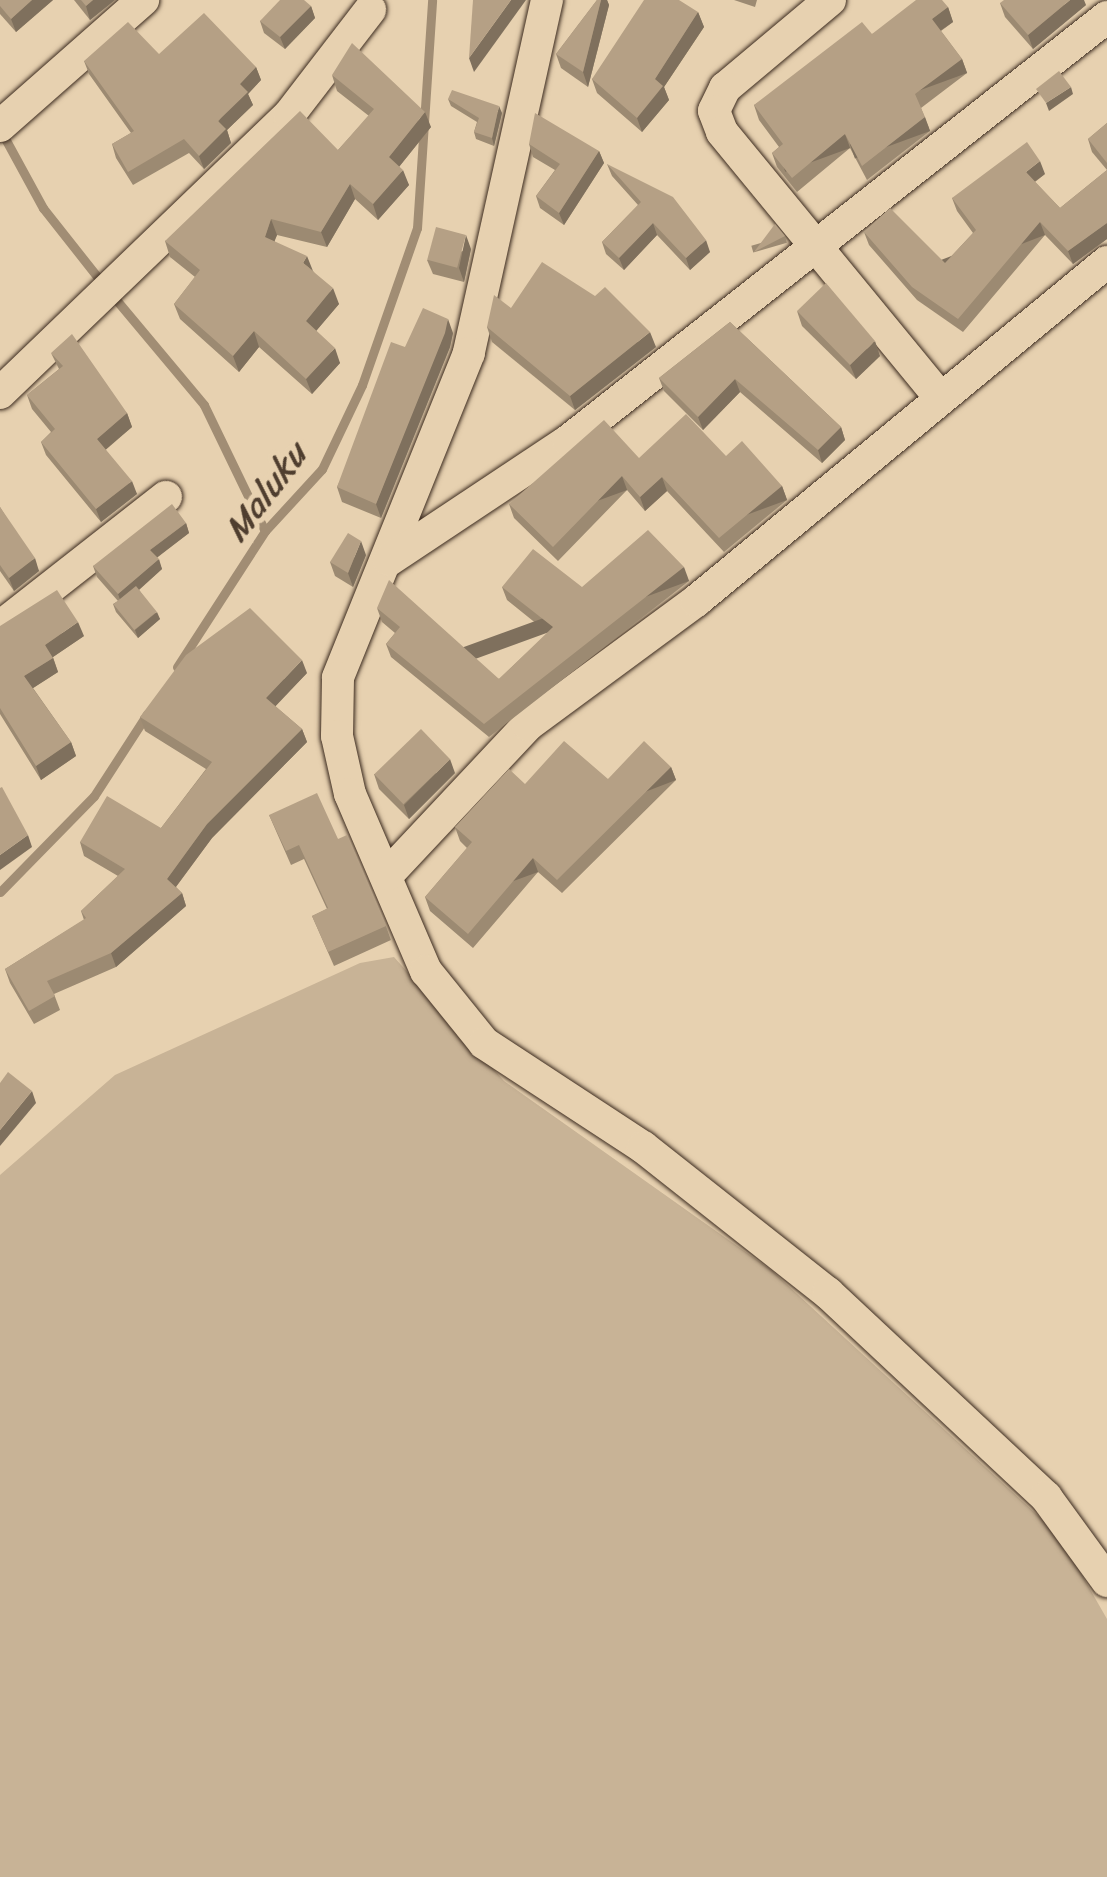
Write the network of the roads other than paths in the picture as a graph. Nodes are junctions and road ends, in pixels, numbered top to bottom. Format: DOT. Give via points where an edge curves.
graph roads {
  1 [pos="143,0"];
  2 [pos="547,0"];
  3 [pos="830,0"];
  4 [pos="370,10"];
  5 [pos="1107,18"];
  6 [pos="0,126"];
  7 [pos="817,250"];
  8 [pos="1107,262"];
  9 [pos="0,393"];
  10 [pos="938,395"];
  11 [pos="166,496"];
  12 [pos="390,560"];
  13 [pos="0,627"];
  14 [pos="388,874"];
  15 [pos="1107,1580"];
  1 -- 6 [label="street"];
  2 -- 12 [label="street" via="470,353"];
  3 -- 7 [label="street" via="725,88 714,110"];
  4 -- 9 [label="street" via="289,115"];
  5 -- 7 [label="street"];
  7 -- 10 [label="street"];
  7 -- 12 [label="street" via="568,440"];
  8 -- 10 [label="street"];
  10 -- 14 [label="street" via="696,600 528,724"];
  11 -- 13 [label="street"];
  12 -- 14 [label="street" via="338,678 337,736 350,794"];
  14 -- 15 [label="street" via="426,971 484,1043 643,1147 828,1294 1046,1497"];
}
